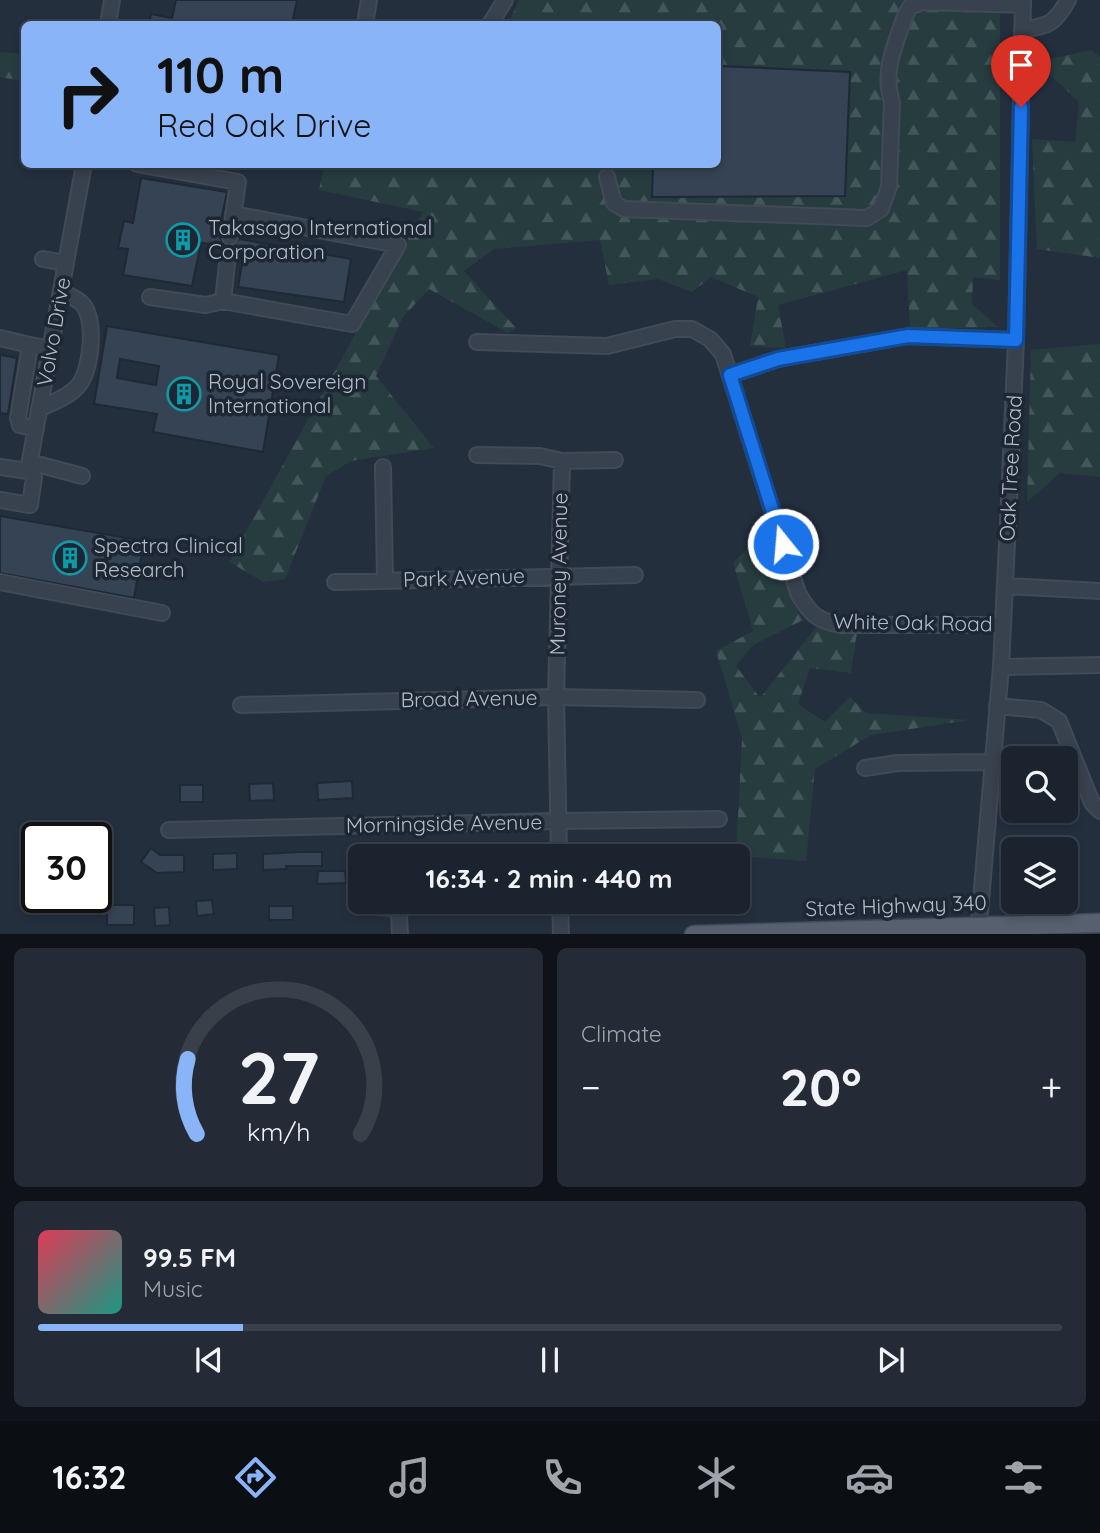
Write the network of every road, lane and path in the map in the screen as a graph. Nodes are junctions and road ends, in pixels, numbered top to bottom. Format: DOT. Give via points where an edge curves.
graph roads {
  1 [pos="112,0"];
  2 [pos="369,0"];
  3 [pos="505,0"];
  4 [pos="1068,0"];
  5 [pos="1023,2"];
  6 [pos="108,21"];
  7 [pos="366,21"];
  8 [pos="492,21"];
  9 [pos="1022,30"];
  10 [pos="83,168"];
  11 [pos="159,168"];
  12 [pos="607,177"];
  13 [pos="233,214"];
  14 [pos="230,237"];
  15 [pos="228,254"];
  16 [pos="43,259"];
  17 [pos="66,263"];
  18 [pos="61,292"];
  19 [pos="150,297"];
  20 [pos="223,301"];
  21 [pos="0,338"];
  22 [pos="1016,340"];
  23 [pos="477,342"];
  24 [pos="30,345"];
  25 [pos="50,349"];
  26 [pos="730,375"];
  27 [pos="39,409"];
  28 [pos="36,429"];
  29 [pos="477,455"];
  30 [pos="615,460"];
  31 [pos="562,461"];
  32 [pos="0,467"];
  33 [pos="29,467"];
  34 [pos="383,467"];
  35 [pos="82,476"];
  36 [pos="0,500"];
  37 [pos="635,575"];
  38 [pos="559,576"];
  39 [pos="385,580"];
  40 [pos="0,582"];
  41 [pos="335,582"];
  42 [pos="1005,586"];
  43 [pos="1100,591"];
  44 [pos="162,613"];
  45 [pos="1003,625"];
  46 [pos="1100,665"];
  47 [pos="1001,667"];
  48 [pos="556,697"];
  49 [pos="697,700"];
  50 [pos="241,705"];
  51 [pos="997,706"];
  52 [pos="992,762"];
  53 [pos="865,768"];
  54 [pos="1100,811"];
  55 [pos="719,819"];
  56 [pos="559,821"];
  57 [pos="169,830"];
  58 [pos="559,844"];
  59 [pos="399,914"];
  60 [pos="560,914"];
  61 [pos="1100,922"];
  62 [pos="978,930"];
  63 [pos="400,934"];
  64 [pos="561,934"];
  65 [pos="694,934"];
  1 -- 6 [label="street"];
  2 -- 7 [label="street"];
  3 -- 8 [label="street"];
  4 -- 9 [label="street" via="1049,25"];
  5 -- 9 [label="street, Oak Tree Road"];
  5 -- 12 [label="street" via="922,2 910,7 887,75 892,102 889,187 881,209 867,218 624,209 614,203"];
  9 -- 22 [label="street, Oak Tree Road"];
  10 -- 17 [label="street, Volvo Drive"];
  11 -- 13 [label="street" via="238,182"];
  13 -- 14 [label="street"];
  13 -- 20 [label="street" via="398,245 352,324"];
  15 -- 20 [label="street"];
  16 -- 17 [label="street"];
  17 -- 18 [label="street, Volvo Drive"];
  18 -- 25 [label="street, Volvo Drive"];
  18 -- 27 [label="street" via="86,308 90,321 88,365 78,386"];
  19 -- 20 [label="street" via="206,305"];
  21 -- 24 [label="street"];
  22 -- 26 [label="street" via="908,336 778,359"];
  22 -- 42 [label="street, Oak Tree Road"];
  23 -- 26 [label="street, White Oak Road" via="607,346 674,329 692,329 710,339 723,354"];
  24 -- 25 [label="street"];
  24 -- 28 [label="street" via="18,418 20,425"];
  25 -- 27 [label="street, Volvo Drive"];
  26 -- 45 [label="street, White Oak Road" via="798,593 807,609 823,622 841,625"];
  27 -- 28 [label="street, Volvo Drive"];
  28 -- 33 [label="street, Volvo Drive"];
  29 -- 31 [label="street"];
  30 -- 31 [label="street"];
  31 -- 38 [label="street, Muroney Avenue"];
  32 -- 33 [label="street"];
  33 -- 35 [label="street"];
  33 -- 36 [label="street, Volvo Drive" via="34,477 30,505"];
  34 -- 39 [label="street"];
  37 -- 38 [label="street, Park Avenue"];
  38 -- 39 [label="street, Park Avenue"];
  38 -- 48 [label="street, Muroney Avenue"];
  39 -- 41 [label="street, Park Avenue"];
  40 -- 44 [label="street"];
  42 -- 43 [label="street"];
  42 -- 45 [label="street, Oak Tree Road"];
  45 -- 47 [label="street, Oak Tree Road"];
  46 -- 47 [label="street"];
  47 -- 51 [label="street, Oak Tree Road"];
  48 -- 49 [label="street, Broad Avenue"];
  48 -- 50 [label="street, Broad Avenue"];
  48 -- 56 [label="street, Muroney Avenue"];
  51 -- 52 [label="street, Oak Tree Road"];
  51 -- 54 [label="street" via="1041,710 1059,721"];
  52 -- 53 [label="street"];
  52 -- 62 [label="street, Oak Tree Road"];
  55 -- 56 [label="street, Morningside Avenue"];
  56 -- 57 [label="street, Morningside Avenue"];
  56 -- 58 [label="street, Muroney Avenue"];
  59 -- 63 [label="street"];
  60 -- 64 [label="street"];
  61 -- 62 [label="main road, State Highway 340"];
  62 -- 65 [label="main road, State Highway 340"];
}
